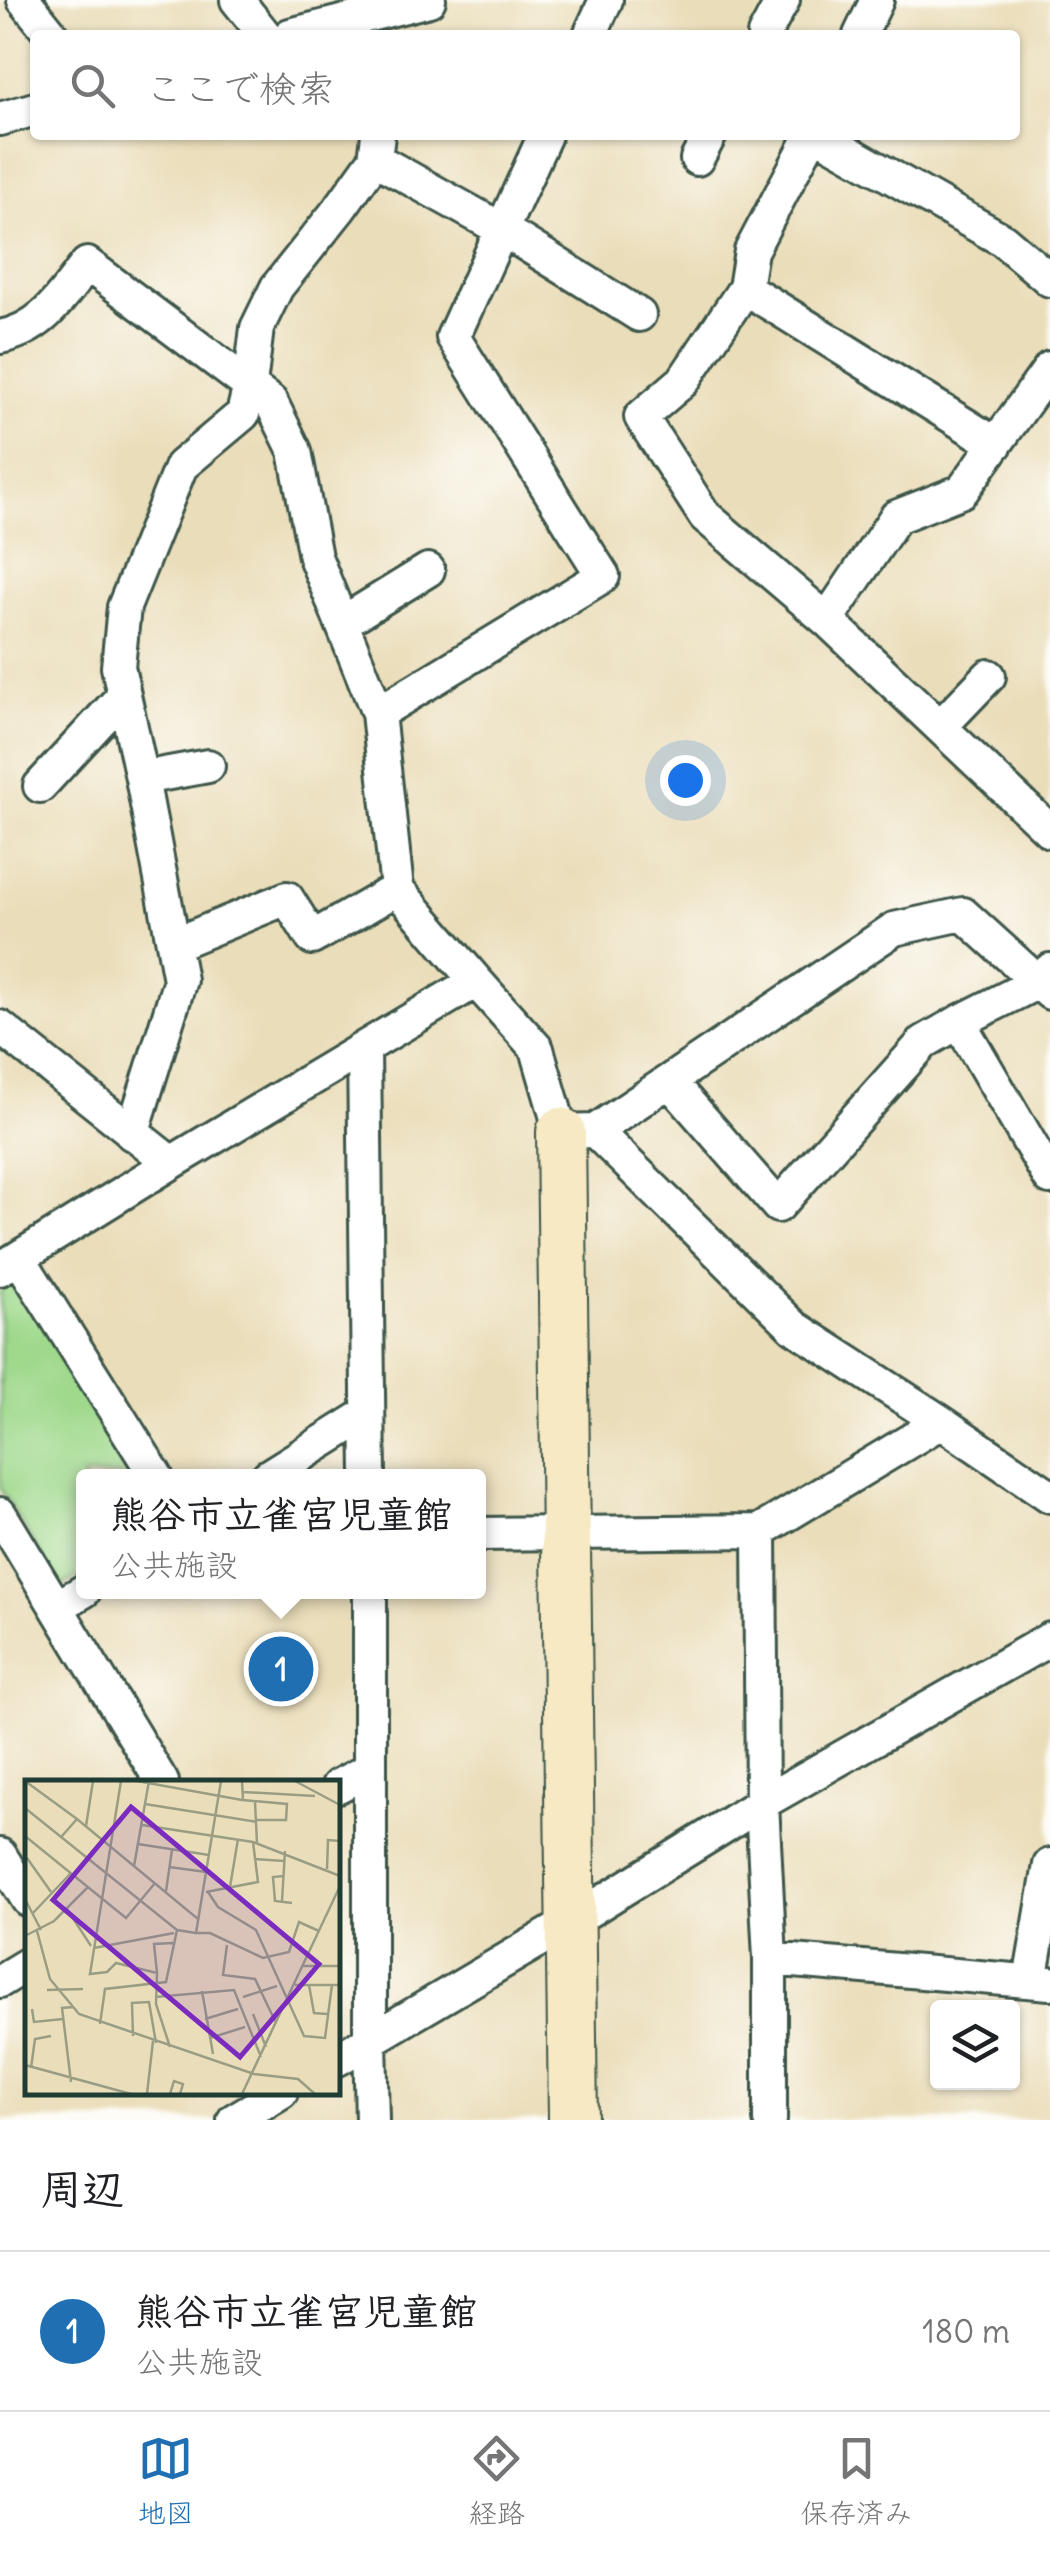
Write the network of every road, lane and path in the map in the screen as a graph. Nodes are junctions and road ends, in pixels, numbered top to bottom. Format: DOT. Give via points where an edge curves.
graph roads {
  1 [pos="24,0"];
  2 [pos="236,0"];
  3 [pos="429,0"];
  4 [pos="606,0"];
  5 [pos="784,0"];
  6 [pos="878,0"];
  7 [pos="396,15"];
  8 [pos="48,30"];
  9 [pos="261,30"];
  10 [pos="316,30"];
  11 [pos="592,30"];
  12 [pos="767,30"];
  13 [pos="863,30"];
  14 [pos="30,110"];
  15 [pos="0,119"];
  16 [pos="544,140"];
  17 [pos="811,140"];
  18 [pos="823,140"];
  19 [pos="377,147"];
  20 [pos="503,230"];
  21 [pos="1050,280"];
  22 [pos="745,288"];
  23 [pos="639,315"];
  24 [pos="0,337"];
  25 [pos="1050,368"];
  26 [pos="250,385"];
  27 [pos="996,444"];
  28 [pos="428,570"];
  29 [pos="827,620"];
  30 [pos="342,623"];
  31 [pos="989,676"];
  32 [pos="124,695"];
  33 [pos="378,713"];
  34 [pos="940,726"];
  35 [pos="208,766"];
  36 [pos="142,778"];
  37 [pos="40,786"];
  38 [pos="1050,830"];
  39 [pos="397,890"];
  40 [pos="175,944"];
  41 [pos="476,981"];
  42 [pos="1046,982"];
  43 [pos="959,1022"];
  44 [pos="0,1027"];
  45 [pos="364,1049"];
  46 [pos="670,1082"];
  47 [pos="578,1132"];
  48 [pos="132,1134"];
  49 [pos="171,1163"];
  50 [pos="1050,1178"];
  51 [pos="9,1263"];
  52 [pos="367,1414"];
  53 [pos="941,1422"];
  54 [pos="151,1469"];
  55 [pos="279,1469"];
  56 [pos="368,1469"];
  57 [pos="1050,1496"];
  58 [pos="0,1514"];
  59 [pos="567,1532"];
  60 [pos="760,1532"];
  61 [pos="486,1534"];
  62 [pos="70,1599"];
  63 [pos="370,1599"];
  64 [pos="1050,1639"];
  65 [pos="370,1769"];
  66 [pos="161,1780"];
  67 [pos="340,1785"];
  68 [pos="762,1803"];
  69 [pos="0,1856"];
  70 [pos="1050,1864"];
  71 [pos="25,1895"];
  72 [pos="572,1921"];
  73 [pos="770,1959"];
  74 [pos="25,1966"];
  75 [pos="0,1981"];
  76 [pos="1040,1982"];
  77 [pos="370,2040"];
  78 [pos="340,2058"];
  79 [pos="275,2095"];
  80 [pos="234,2120"];
  81 [pos="372,2120"];
  82 [pos="573,2120"];
  83 [pos="770,2120"];
  1 -- 8 [label="street"];
  2 -- 9 [label="street"];
  3 -- 7 [label="street"];
  4 -- 11 [label="street"];
  5 -- 12 [label="street"];
  6 -- 13 [label="street"];
  7 -- 10 [label="street"];
  14 -- 15 [label="street"];
  16 -- 20 [label="street"];
  17 -- 22 [label="street" via="751,251"];
  18 -- 21 [label="street" via="1003,240"];
  19 -- 20 [label="street"];
  19 -- 26 [label="street" via="340,208 277,287 258,328"];
  20 -- 23 [label="street"];
  20 -- 33 [label="street" via="453,337 603,576"];
  22 -- 27 [label="street"];
  22 -- 29 [label="street" via="682,381 641,417 704,516"];
  24 -- 26 [label="street" via="21,333 48,314 88,264"];
  25 -- 27 [label="street"];
  26 -- 30 [label="street" via="270,402 295,452 316,557"];
  26 -- 32 [label="street" via="243,414 182,466 124,607 118,667"];
  27 -- 29 [label="street" via="962,491 896,517"];
  28 -- 30 [label="street"];
  29 -- 34 [label="street"];
  30 -- 33 [label="street"];
  31 -- 34 [label="street"];
  32 -- 36 [label="street"];
  32 -- 37 [label="street"];
  33 -- 39 [label="street"];
  34 -- 38 [label="street"];
  35 -- 36 [label="street"];
  36 -- 40 [label="street"];
  39 -- 40 [label="street" via="312,938 286,898"];
  39 -- 41 [label="street"];
  40 -- 48 [label="street" via="180,980"];
  41 -- 45 [label="street"];
  41 -- 47 [label="street" via="537,1049"];
  42 -- 43 [label="street"];
  42 -- 46 [label="street" via="963,914 894,930"];
  43 -- 46 [label="street" via="924,1042 778,1206"];
  43 -- 50 [label="street"];
  44 -- 48 [label="street"];
  45 -- 49 [label="street"];
  45 -- 52 [label="street"];
  46 -- 47 [label="street"];
  47 -- 53 [label="street" via="794,1327"];
  47 -- 59 [label="street"];
  48 -- 49 [label="street"];
  49 -- 51 [label="street"];
  51 -- 54 [label="street"];
  52 -- 55 [label="street"];
  52 -- 56 [label="street"];
  53 -- 57 [label="street"];
  53 -- 60 [label="street"];
  58 -- 62 [label="street"];
  59 -- 60 [label="street"];
  59 -- 61 [label="street"];
  59 -- 72 [label="street"];
  60 -- 68 [label="street"];
  62 -- 66 [label="street"];
  63 -- 65 [label="street"];
  64 -- 68 [label="street"];
  65 -- 67 [label="street"];
  65 -- 77 [label="street"];
  68 -- 72 [label="street"];
  68 -- 73 [label="street"];
  69 -- 71 [label="street"];
  70 -- 76 [label="street"];
  72 -- 77 [label="street"];
  72 -- 82 [label="street"];
  73 -- 76 [label="street"];
  73 -- 83 [label="street"];
  74 -- 75 [label="street"];
  77 -- 78 [label="street"];
  77 -- 81 [label="street"];
  79 -- 80 [label="street"];
}
